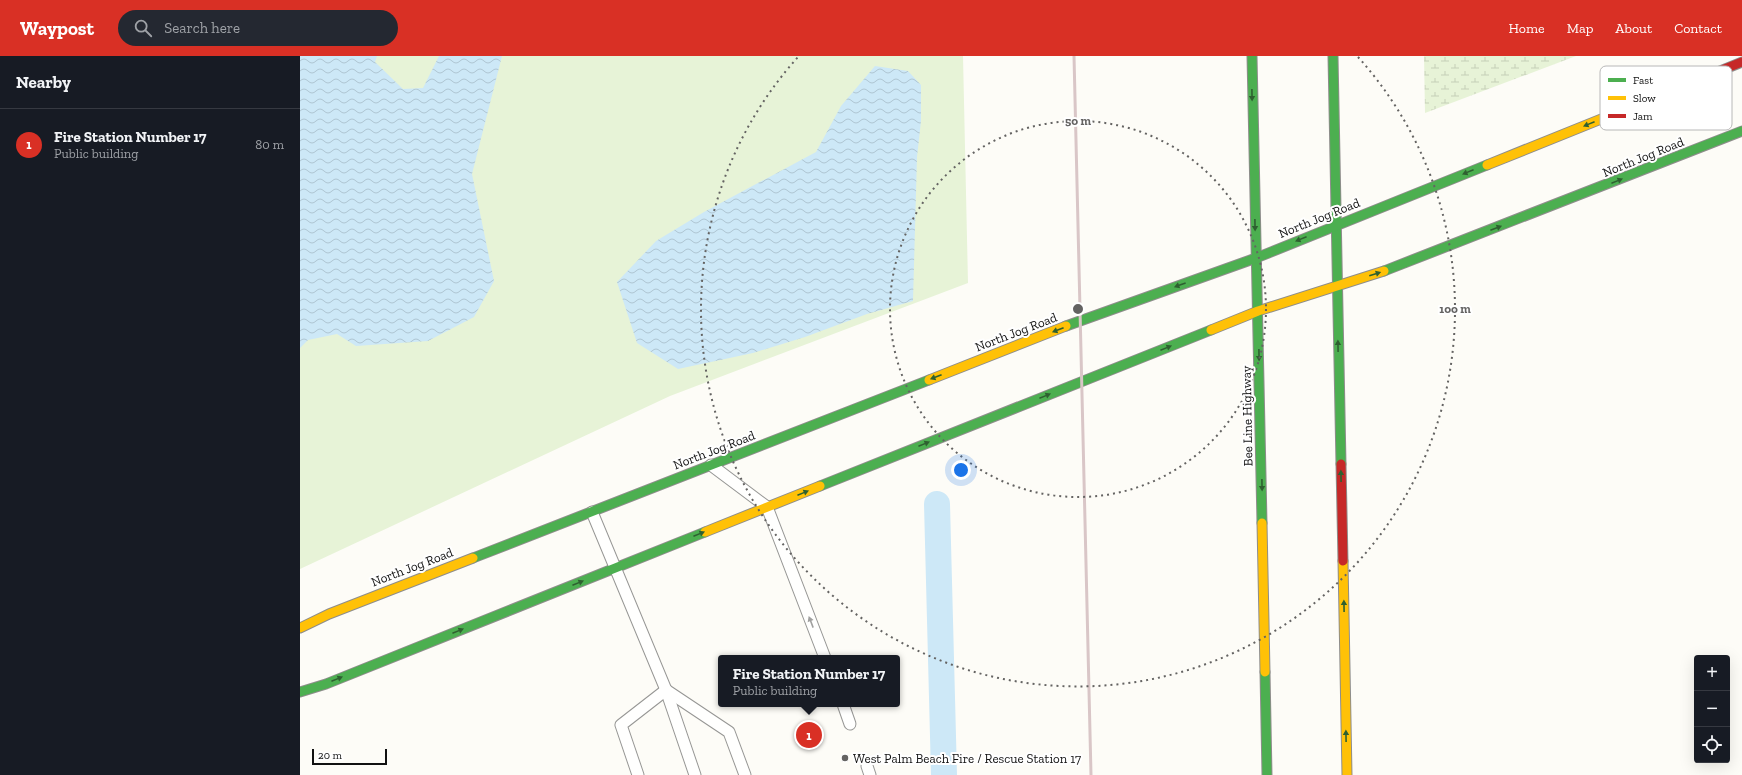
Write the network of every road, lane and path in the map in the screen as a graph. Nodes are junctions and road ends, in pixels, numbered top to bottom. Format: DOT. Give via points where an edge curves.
graph roads {
  1 [pos="1252,56"];
  2 [pos="1333,56"];
  3 [pos="1742,62"];
  4 [pos="1732,66"];
  5 [pos="1600,119"];
  6 [pos="1742,131"];
  7 [pos="1337,224"];
  8 [pos="1256,258"];
  9 [pos="1337,285"];
  10 [pos="1258,311"];
  11 [pos="711,465"];
  12 [pos="767,507"];
  13 [pos="592,512"];
  14 [pos="615,568"];
  15 [pos="300,628"];
  16 [pos="824,655"];
  17 [pos="666,690"];
  18 [pos="300,692"];
  19 [pos="844,707"];
  20 [pos="850,724"];
  21 [pos="638,775"];
  22 [pos="695,775"];
  23 [pos="745,775"];
  24 [pos="1267,775"];
  25 [pos="1347,775"];
  1 -- 8 [label="main road, Bee Line Highway, one-way"];
  2 -- 7 [label="main road"];
  3 -- 4 [label="main road, North Jog Road, one-way"];
  5 -- 7 [label="main road, North Jog Road, one-way"];
  9 -- 6 [label="main road, North Jog Road, one-way" via="1378,274"];
  7 -- 8 [label="main road, North Jog Road, one-way"];
  7 -- 9 [label="main road"];
  8 -- 10 [label="main road, Bee Line Highway"];
  8 -- 11 [label="main road, North Jog Road, one-way" via="1080,321"];
  9 -- 10 [label="main road, North Jog Road"];
  25 -- 9 [label="main road, one-way"];
  12 -- 10 [label="main road, North Jog Road, one-way"];
  10 -- 24 [label="main road, Bee Line Highway, one-way"];
  11 -- 12 [label="lane"];
  11 -- 13 [label="main road, North Jog Road"];
  14 -- 12 [label="main road, North Jog Road, one-way"];
  16 -- 12 [label="lane, one-way"];
  13 -- 14 [label="lane"];
  13 -- 15 [label="main road, North Jog Road" via="329,614"];
  14 -- 17 [label="lane"];
  18 -- 14 [label="main road, North Jog Road, one-way" via="334,681"];
  17 -- 21 [label="lane" via="621,725"];
  17 -- 22 [label="lane"];
  17 -- 23 [label="lane" via="729,732"];
  19 -- 20 [label="lane"];
}
